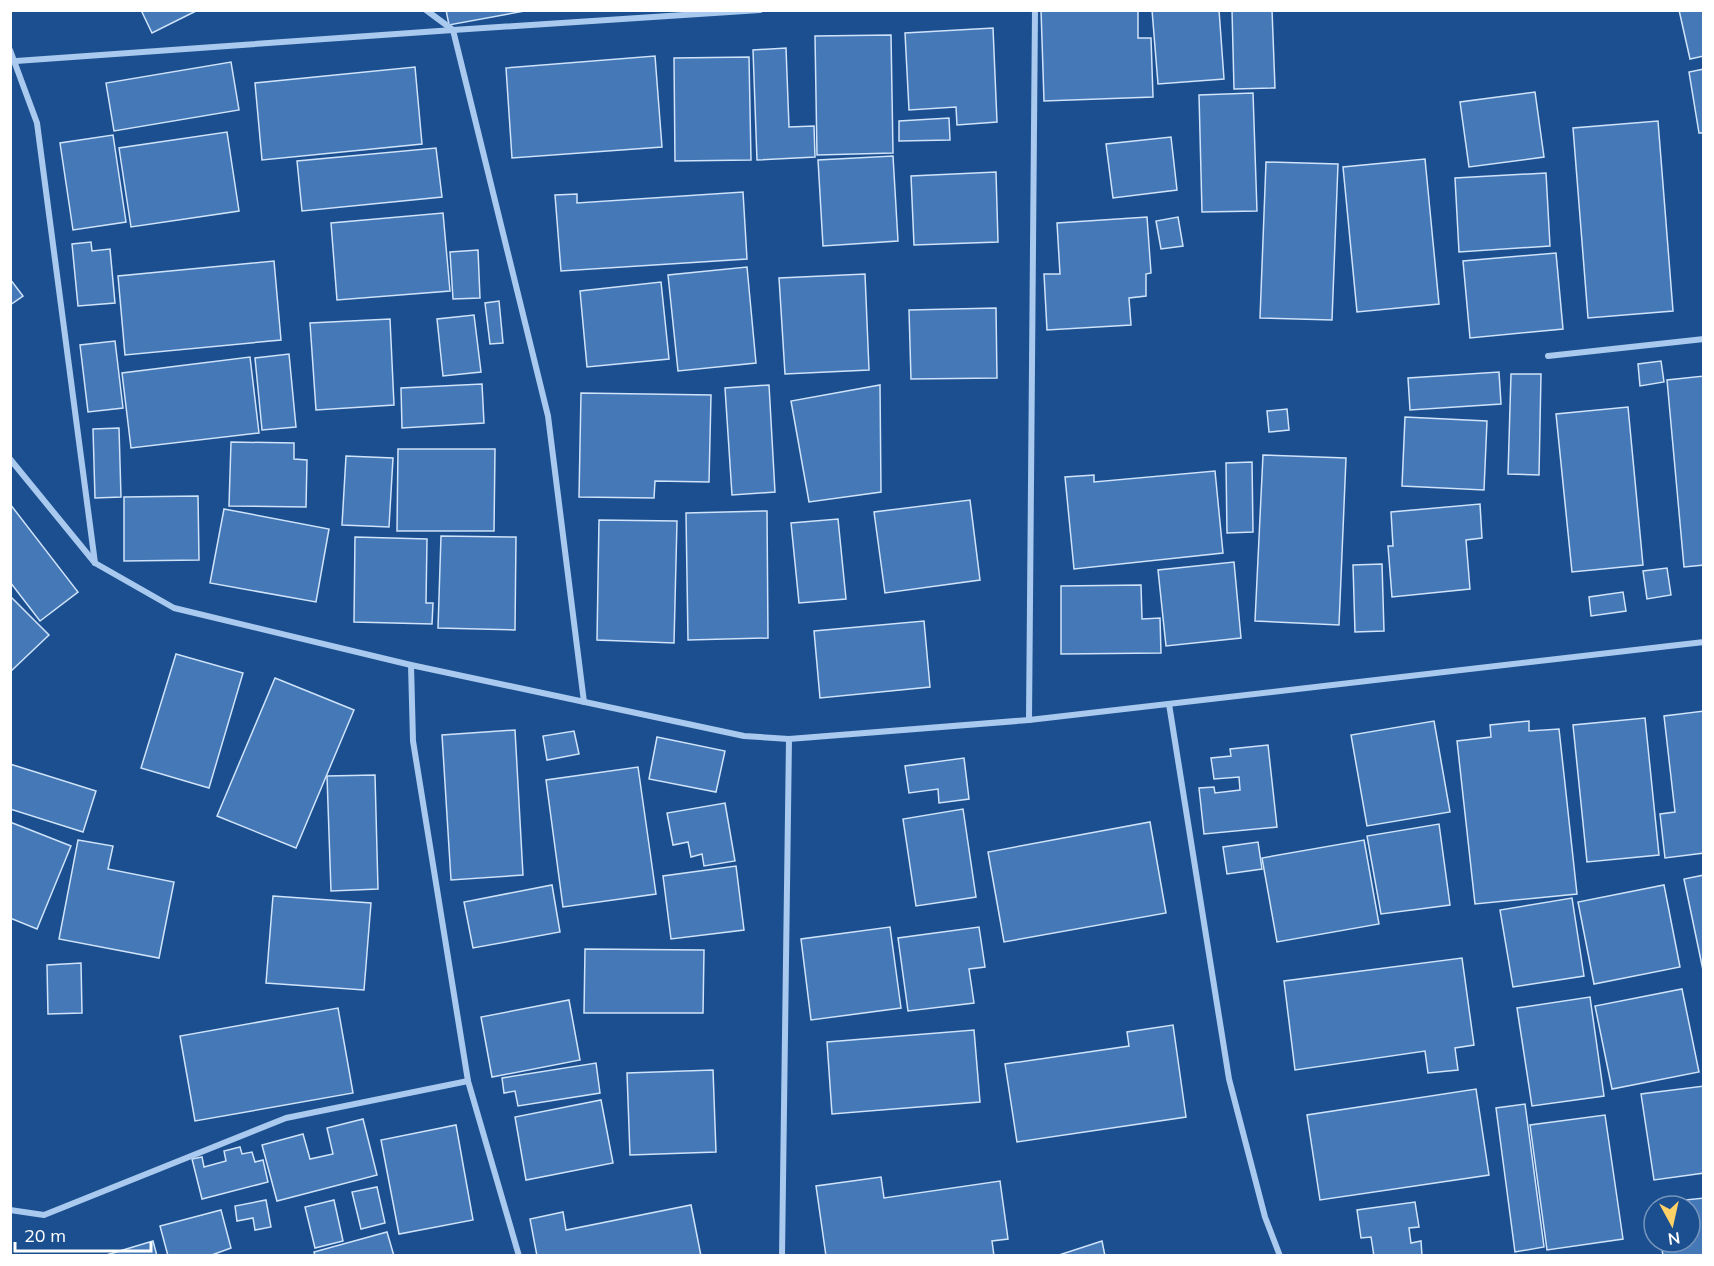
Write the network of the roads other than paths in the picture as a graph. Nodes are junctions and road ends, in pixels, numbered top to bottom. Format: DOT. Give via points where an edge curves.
graph roads {
  1 [pos="426,10"];
  2 [pos="760,10"];
  3 [pos="1035,10"];
  4 [pos="453,30"];
  5 [pos="10,50"];
  6 [pos="16,61"];
  7 [pos="1704,339"];
  8 [pos="1548,356"];
  9 [pos="10,459"];
  10 [pos="95,563"];
  11 [pos="1704,642"];
  12 [pos="411,665"];
  13 [pos="584,702"];
  14 [pos="1169,704"];
  15 [pos="1029,720"];
  16 [pos="789,739"];
  17 [pos="468,1081"];
  18 [pos="10,1210"];
  19 [pos="519,1256"];
  20 [pos="782,1256"];
  21 [pos="1280,1256"];
  1 -- 4 [label="street"];
  2 -- 4 [label="street"];
  3 -- 15 [label="street"];
  4 -- 6 [label="street"];
  4 -- 13 [label="street" via="548,416"];
  5 -- 6 [label="street"];
  6 -- 10 [label="street" via="37,123"];
  7 -- 8 [label="street"];
  9 -- 10 [label="street"];
  10 -- 12 [label="street" via="174,608"];
  11 -- 14 [label="street"];
  12 -- 13 [label="street"];
  12 -- 17 [label="street" via="413,741"];
  13 -- 16 [label="street" via="744,736"];
  14 -- 15 [label="street"];
  14 -- 21 [label="street" via="1229,1079 1265,1217"];
  15 -- 16 [label="street"];
  16 -- 20 [label="street"];
  17 -- 18 [label="street" via="286,1118 44,1215"];
  17 -- 19 [label="street"];
}
